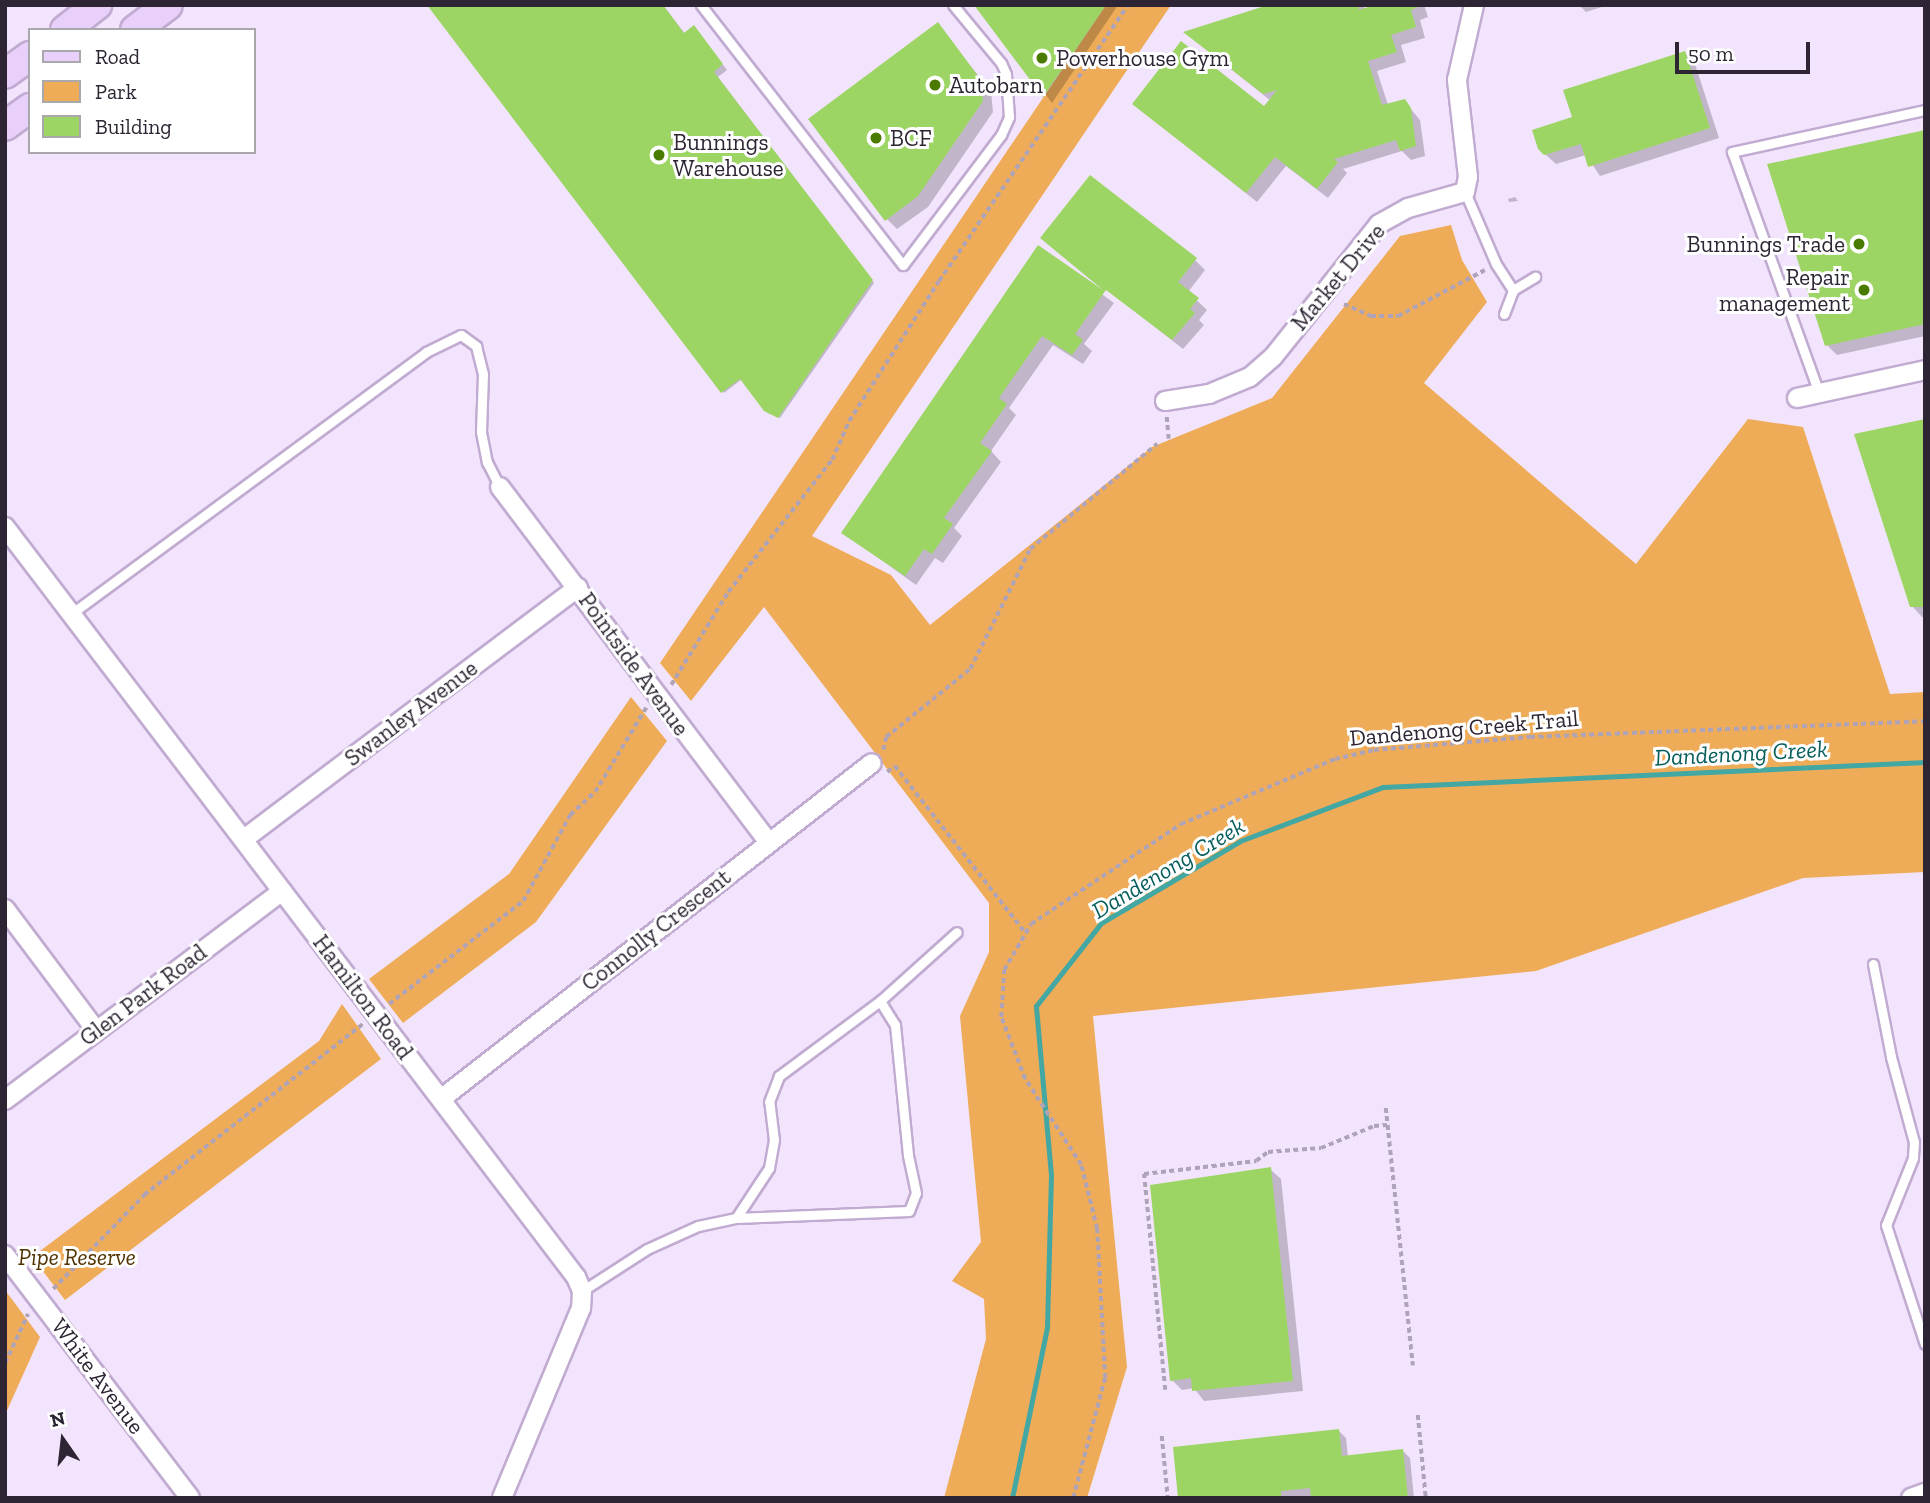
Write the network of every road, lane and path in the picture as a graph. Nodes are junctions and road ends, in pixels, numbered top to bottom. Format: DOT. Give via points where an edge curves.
graph roads {
  1 [pos="97,5"];
  2 [pos="167,5"];
  3 [pos="701,5"];
  4 [pos="953,5"];
  5 [pos="1128,5"];
  6 [pos="1474,5"];
  7 [pos="68,28"];
  8 [pos="138,28"];
  9 [pos="28,57"];
  10 [pos="5,74"];
  11 [pos="28,109"];
  12 [pos="1925,110"];
  13 [pos="5,126"];
  14 [pos="1465,192"];
  15 [pos="1496,264"];
  16 [pos="1535,276"];
  17 [pos="1513,290"];
  18 [pos="1344,304"];
  19 [pos="1504,314"];
  20 [pos="1925,370"];
  21 [pos="1819,393"];
  22 [pos="1797,398"];
  23 [pos="1165,401"];
  24 [pos="1169,439"];
  25 [pos="1157,444"];
  26 [pos="500,487"];
  27 [pos="5,527"];
  28 [pos="578,587"];
  29 [pos="71,614"];
  30 [pos="673,683"];
  31 [pos="645,707"];
  32 [pos="1925,721"];
  33 [pos="882,759"];
  34 [pos="895,765"];
  35 [pos="244,839"];
  36 [pos="768,841"];
  37 [pos="282,891"];
  38 [pos="5,909"];
  39 [pos="1024,931"];
  40 [pos="957,932"];
  41 [pos="1873,964"];
  42 [pos="880,1001"];
  43 [pos="392,1002"];
  44 [pos="362,1025"];
  45 [pos="96,1030"];
  46 [pos="441,1099"];
  47 [pos="5,1100"];
  48 [pos="1386,1108"];
  49 [pos="1387,1125"];
  50 [pos="736,1218"];
  51 [pos="5,1255"];
  52 [pos="52,1290"];
  53 [pos="582,1291"];
  54 [pos="28,1314"];
  55 [pos="1925,1344"];
  56 [pos="5,1363"];
  57 [pos="1413,1366"];
  58 [pos="1165,1390"];
  59 [pos="1418,1415"];
  60 [pos="1162,1436"];
  61 [pos="1925,1493"];
  62 [pos="190,1498"];
  63 [pos="502,1498"];
  64 [pos="1073,1498"];
  65 [pos="1168,1498"];
  66 [pos="1426,1498"];
  67 [pos="1912,1498"];
  1 -- 7 [label="main road"];
  2 -- 8 [label="main road"];
  3 -- 4 [label="lane" via="903,265 1001,135 1009,117 1001,62"];
  5 -- 30 [label="path" via="931,293 849,421 832,460 728,592"];
  6 -- 14 [label="street" via="1457,80 1468,177"];
  9 -- 10 [label="main road"];
  11 -- 13 [label="main road"];
  12 -- 21 [label="lane" via="1732,152"];
  14 -- 15 [label="lane"];
  14 -- 23 [label="street, Market Drive" via="1408,208 1379,224 1273,357 1250,377 1209,394"];
  15 -- 17 [label="lane"];
  15 -- 18 [label="path" via="1398,316 1371,316"];
  16 -- 17 [label="lane"];
  17 -- 19 [label="lane"];
  20 -- 21 [label="street"];
  21 -- 22 [label="street"];
  23 -- 24 [label="path"];
  25 -- 33 [label="path" via="1030,549 971,669 886,737"];
  26 -- 28 [label="street, Pointside Avenue"];
  26 -- 29 [label="lane" via="487,463 481,432 483,374 475,346 461,335 426,352"];
  27 -- 29 [label="street, Hamilton Road"];
  28 -- 35 [label="street, Swanley Avenue"];
  28 -- 36 [label="street, Pointside Avenue"];
  29 -- 35 [label="street, Hamilton Road"];
  31 -- 43 [label="path" via="594,792 570,814 523,901"];
  32 -- 39 [label="path, Dandenong Creek Trail" via="1530,737 1374,750 1335,759 1181,824 1112,866"];
  33 -- 34 [label="path"];
  33 -- 34 [label="path" via="882,776"];
  33 -- 36 [label="street, Connolly Crescent"];
  34 -- 39 [label="path"];
  35 -- 37 [label="street, Hamilton Road"];
  36 -- 46 [label="street, Connolly Crescent"];
  37 -- 45 [label="street, Glen Park Road"];
  37 -- 46 [label="street, Hamilton Road"];
  38 -- 45 [label="street"];
  39 -- 64 [label="path, Dandenong Creek Trail" via="1004,970 1001,1017 1025,1079 1081,1165 1097,1229 1105,1378"];
  40 -- 42 [label="lane"];
  41 -- 55 [label="lane" via="1914,1142 1913,1158 1886,1224"];
  42 -- 50 [label="lane" via="779,1076 769,1102 774,1140 769,1168"];
  42 -- 50 [label="lane" via="895,1025 916,1193 909,1211"];
  44 -- 52 [label="path" via="145,1195"];
  45 -- 47 [label="street, Glen Park Road"];
  46 -- 53 [label="street, Hamilton Road"];
  48 -- 49 [label="path"];
  49 -- 57 [label="path"];
  49 -- 58 [label="path" via="1374,1125 1321,1148 1268,1152 1256,1161 1144,1174"];
  50 -- 53 [label="lane" via="698,1226 647,1249"];
  51 -- 62 [label="street, White Avenue"];
  53 -- 63 [label="street" via="581,1308"];
  54 -- 56 [label="path"];
  59 -- 66 [label="path"];
  60 -- 65 [label="path"];
  61 -- 67 [label="street"];
}
